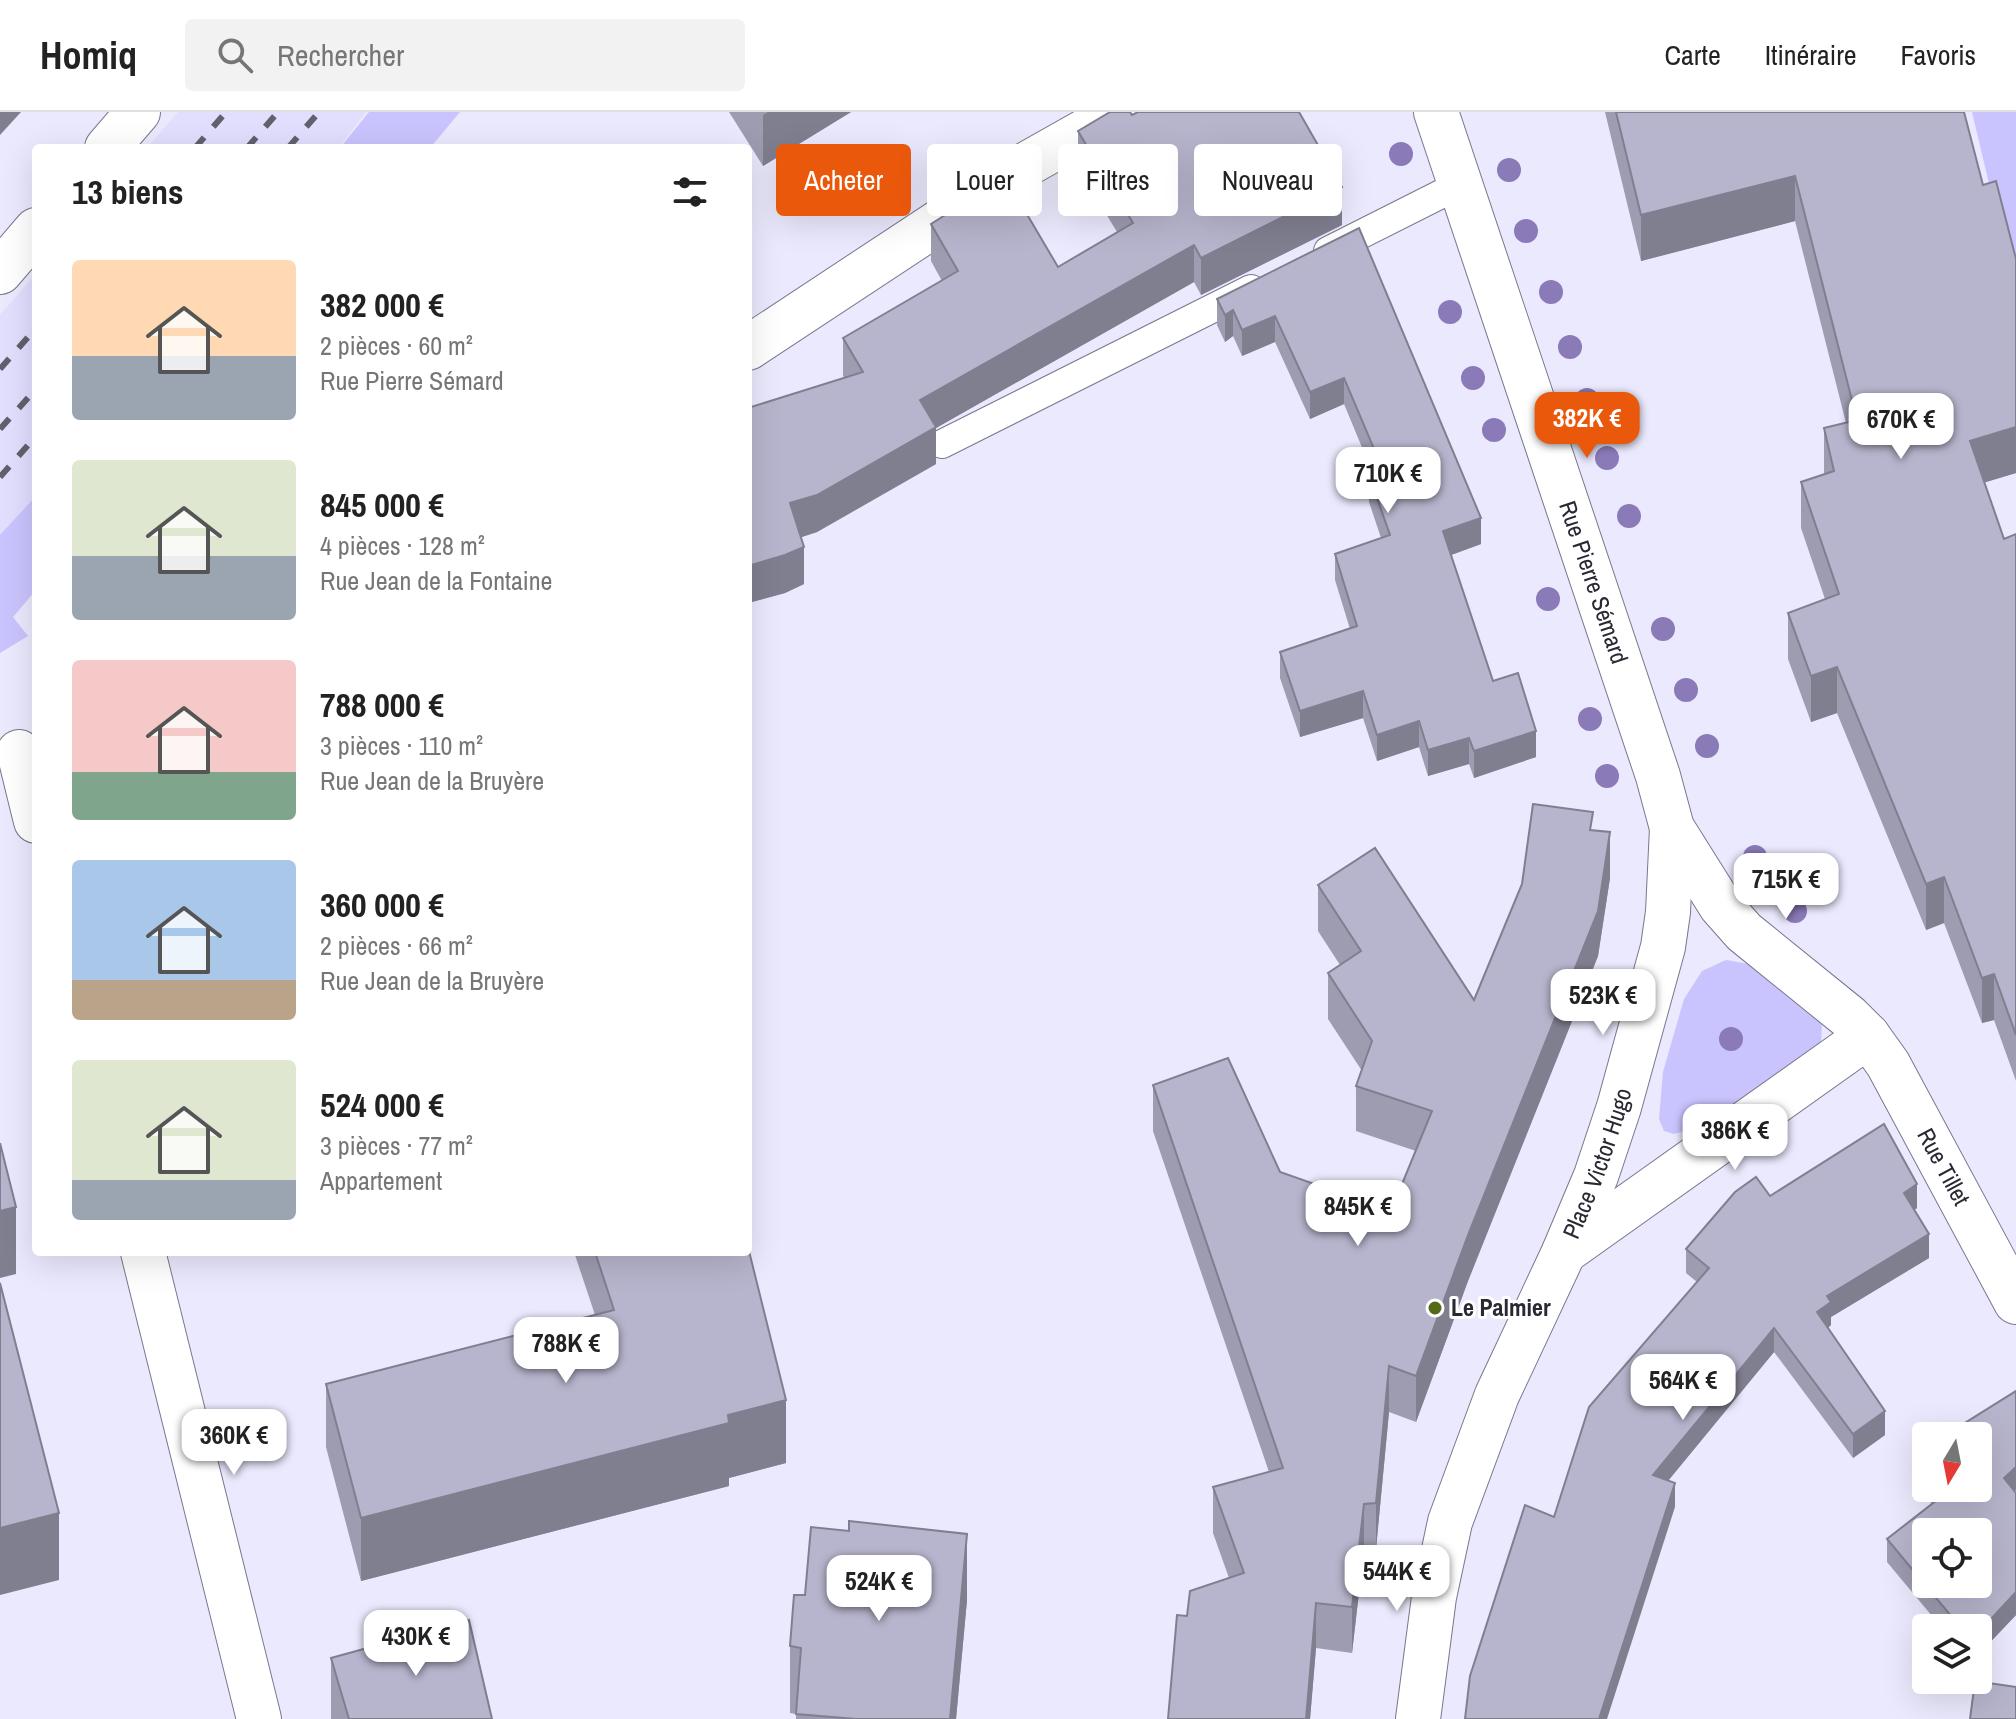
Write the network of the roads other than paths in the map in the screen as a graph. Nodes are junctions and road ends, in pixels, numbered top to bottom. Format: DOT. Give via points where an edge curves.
graph roads {
  1 [pos="138,112"];
  2 [pos="1119,112"];
  3 [pos="1436,112"];
  4 [pos="110,144"];
  5 [pos="1459,185"];
  6 [pos="32,235"];
  7 [pos="1305,262"];
  8 [pos="0,272"];
  9 [pos="1278,276"];
  10 [pos="752,345"];
  11 [pos="942,444"];
  12 [pos="18,753"];
  13 [pos="32,806"];
  14 [pos="1672,828"];
  15 [pos="1868,1036"];
  16 [pos="1564,1252"];
  17 [pos="144,1256"];
  18 [pos="2016,1302"];
  19 [pos="259,1719"];
  20 [pos="1418,1719"];
  1 -- 4 [label="street"];
  2 -- 10 [label="street" via="1027,164"];
  3 -- 5 [label="street, Rue Pierre Sémard"];
  5 -- 7 [label="lane"];
  5 -- 14 [label="street, Rue Pierre Sémard"];
  6 -- 8 [label="street"];
  9 -- 11 [label="lane"];
  12 -- 13 [label="street"];
  14 -- 15 [label="street" via="1721,906 1744,932"];
  14 -- 16 [label="street, Place Victor Hugo" via="1663,947 1608,1143"];
  15 -- 16 [label="street, Place Victor Hugo"];
  15 -- 18 [label="street, Rue Tillet" via="1908,1098"];
  16 -- 20 [label="street" via="1497,1395 1450,1522 1431,1612"];
  17 -- 19 [label="street"];
}
